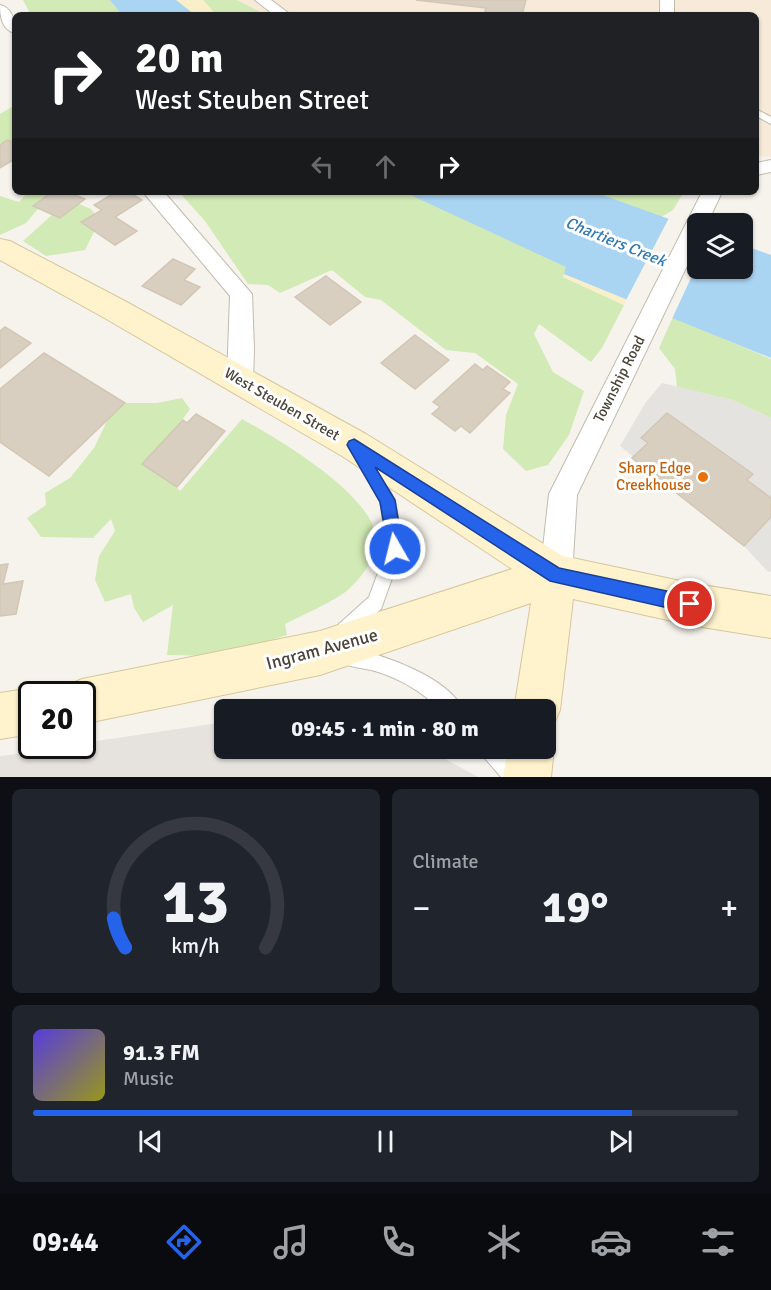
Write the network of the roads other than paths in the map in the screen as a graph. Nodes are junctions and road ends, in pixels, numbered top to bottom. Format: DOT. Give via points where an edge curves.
graph roads {
  1 [pos="262,0"];
  2 [pos="0,9"];
  3 [pos="280,12"];
  4 [pos="12,25"];
  5 [pos="156,195"];
  6 [pos="711,195"];
  7 [pos="0,248"];
  8 [pos="240,380"];
  9 [pos="354,445"];
  10 [pos="556,575"];
  11 [pos="771,617"];
  12 [pos="320,653"];
  13 [pos="96,699"];
  14 [pos="440,699"];
  15 [pos="539,699"];
  16 [pos="18,713"];
  17 [pos="0,716"];
  18 [pos="498,759"];
  19 [pos="529,759"];
  20 [pos="514,777"];
  21 [pos="527,777"];
  1 -- 3 [label="street"];
  2 -- 4 [label="street"];
  5 -- 8 [label="street" via="241,294"];
  6 -- 10 [label="street, Township Road" via="563,494"];
  7 -- 8 [label="main road, West Steuben Street"];
  8 -- 9 [label="main road, West Steuben Street"];
  9 -- 10 [label="main road, West Steuben Street"];
  9 -- 12 [label="lane" via="387,500 395,549 375,603"];
  10 -- 11 [label="main road"];
  10 -- 12 [label="main road, Ingram Avenue"];
  10 -- 15 [label="main road"];
  12 -- 13 [label="main road, Ingram Avenue"];
  12 -- 14 [label="lane" via="364,659 407,674"];
  16 -- 17 [label="main road"];
  18 -- 20 [label="lane"];
  19 -- 21 [label="main road"];
}
